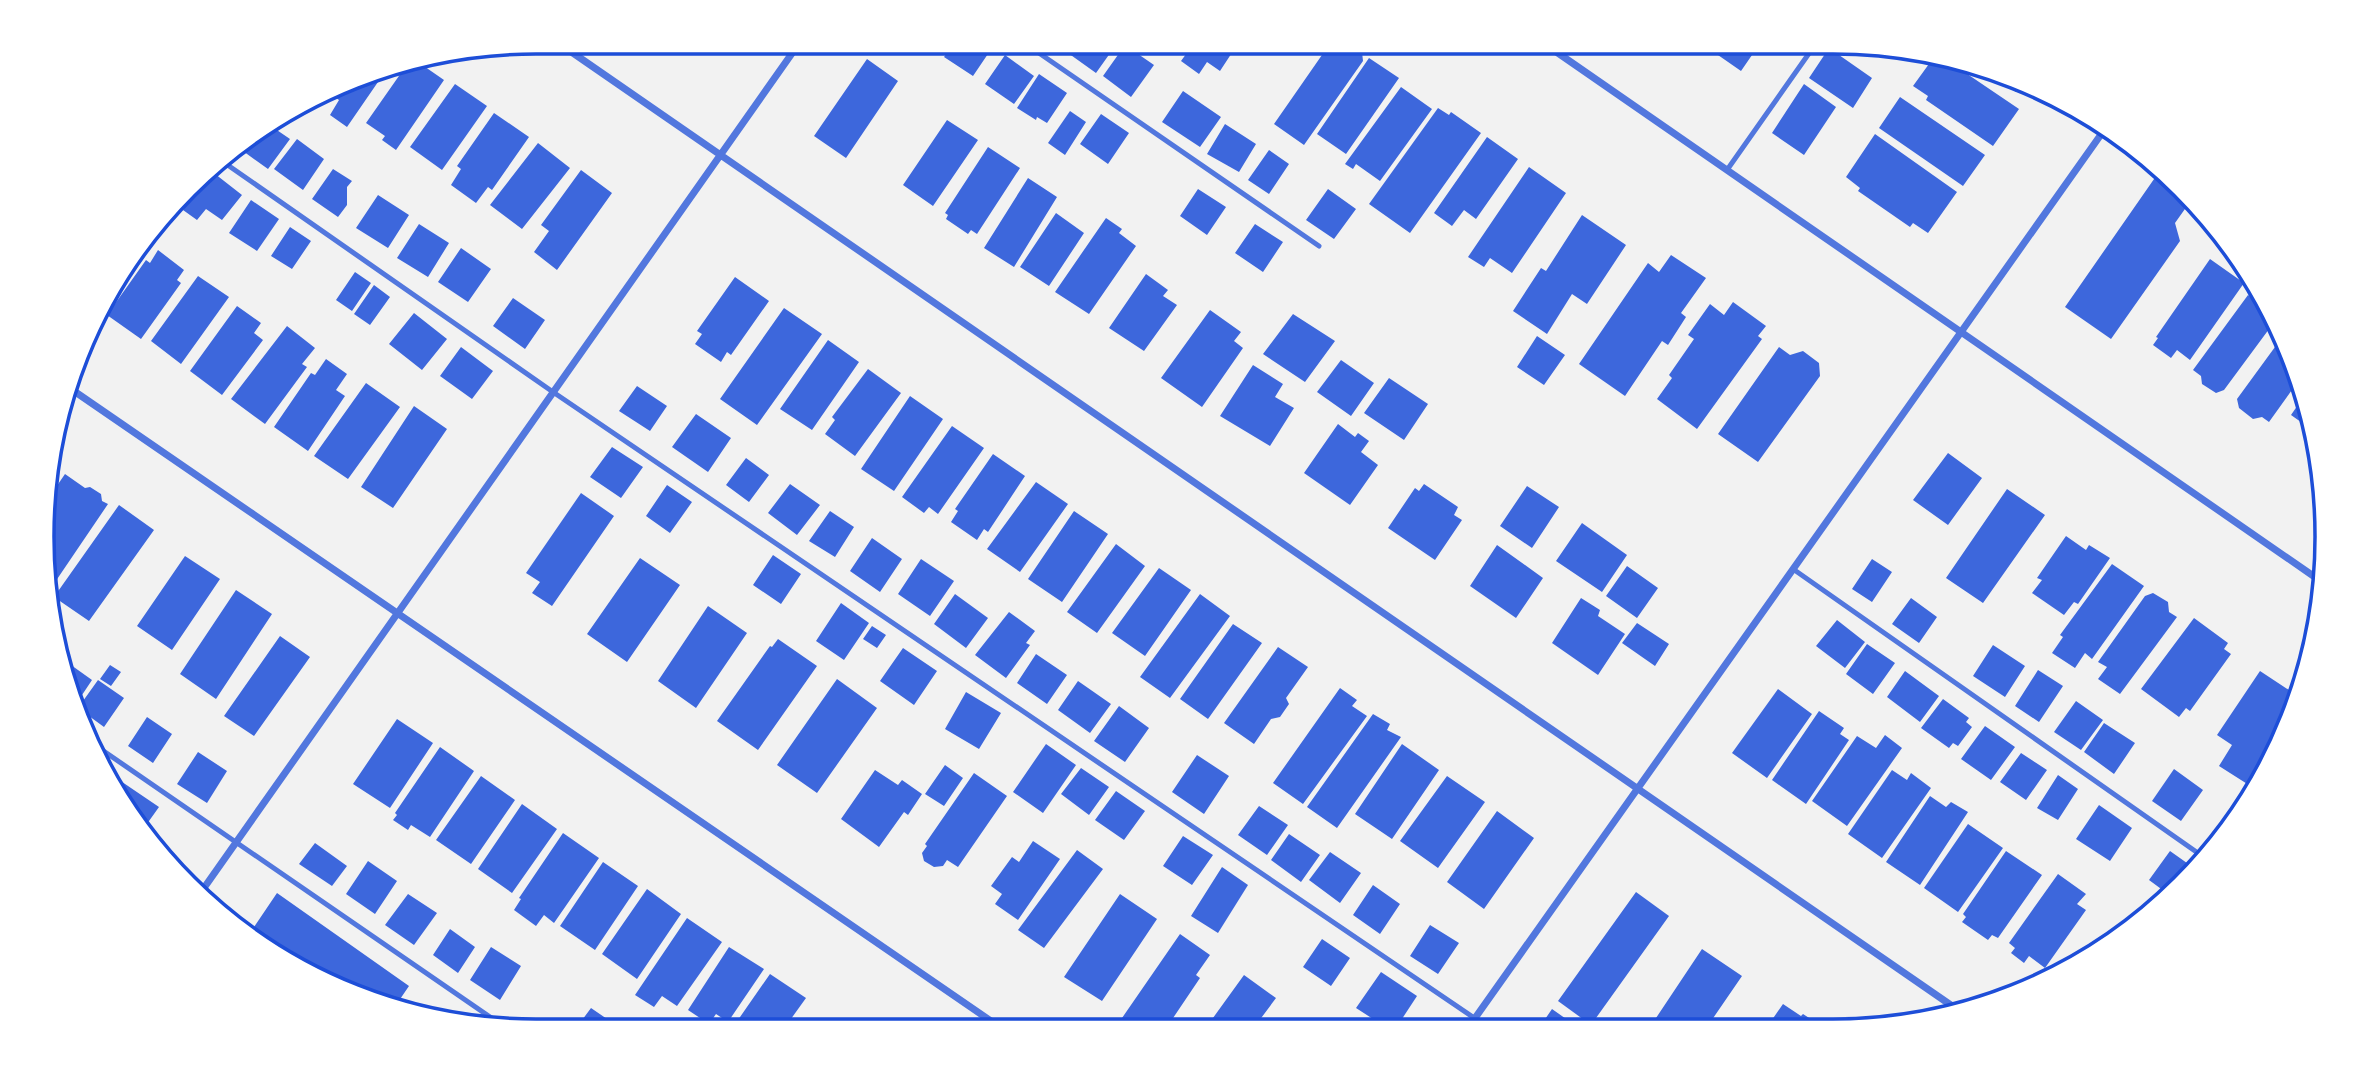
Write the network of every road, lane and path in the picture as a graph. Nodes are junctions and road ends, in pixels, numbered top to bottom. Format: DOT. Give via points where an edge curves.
graph roads {
  1 [pos="574,54"];
  2 [pos="792,54"];
  3 [pos="1040,54"];
  4 [pos="1559,54"];
  5 [pos="1809,54"];
  6 [pos="2101,136"];
  7 [pos="721,155"];
  8 [pos="229,166"];
  9 [pos="1727,170"];
  10 [pos="1319,246"];
  11 [pos="1961,332"];
  12 [pos="554,392"];
  13 [pos="77,393"];
  14 [pos="1793,569"];
  15 [pos="2313,576"];
  16 [pos="398,614"];
  17 [pos="105,752"];
  18 [pos="1637,789"];
  19 [pos="236,842"];
  20 [pos="2197,852"];
  21 [pos="205,887"];
  22 [pos="1949,1004"];
  23 [pos="489,1016"];
  24 [pos="1475,1018"];
  25 [pos="988,1019"];
  1 -- 7 [label="street"];
  2 -- 7 [label="street"];
  3 -- 10 [label="lane"];
  4 -- 9 [label="street"];
  5 -- 9 [label="lane"];
  6 -- 11 [label="street"];
  7 -- 12 [label="street"];
  7 -- 18 [label="street"];
  8 -- 12 [label="lane"];
  9 -- 11 [label="street"];
  11 -- 14 [label="street"];
  11 -- 15 [label="street"];
  12 -- 16 [label="street"];
  12 -- 24 [label="lane"];
  13 -- 16 [label="street"];
  14 -- 18 [label="street"];
  14 -- 20 [label="lane"];
  16 -- 19 [label="street"];
  16 -- 25 [label="street"];
  17 -- 19 [label="lane"];
  18 -- 22 [label="street"];
  18 -- 24 [label="street"];
  19 -- 21 [label="street"];
  19 -- 23 [label="lane"];
}
